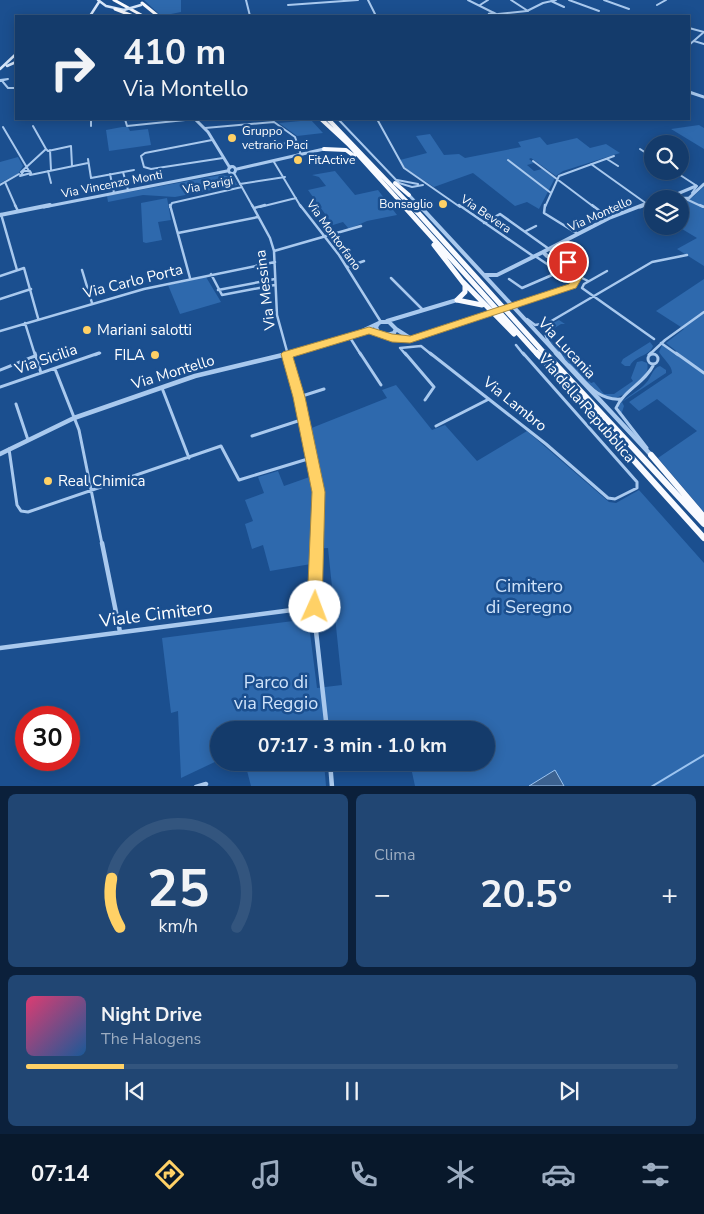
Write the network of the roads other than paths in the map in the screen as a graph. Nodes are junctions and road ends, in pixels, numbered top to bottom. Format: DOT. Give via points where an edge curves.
graph roads {
  1 [pos="114,0"];
  2 [pos="122,0"];
  3 [pos="246,0"];
  4 [pos="358,0"];
  5 [pos="368,0"];
  6 [pos="468,0"];
  7 [pos="488,0"];
  8 [pos="510,0"];
  9 [pos="556,0"];
  10 [pos="569,0"];
  11 [pos="604,0"];
  12 [pos="666,0"];
  13 [pos="99,1"];
  14 [pos="551,1"];
  15 [pos="141,2"];
  16 [pos="288,5"];
  17 [pos="478,5"];
  18 [pos="657,5"];
  19 [pos="109,7"];
  20 [pos="564,7"];
  21 [pos="629,8"];
  22 [pos="115,9"];
  23 [pos="93,10"];
  24 [pos="529,11"];
  25 [pos="599,11"];
  26 [pos="493,14"];
  27 [pos="90,15"];
  28 [pos="130,15"];
  29 [pos="141,15"];
  30 [pos="148,15"];
  31 [pos="157,15"];
  32 [pos="250,15"];
  33 [pos="376,15"];
  34 [pos="508,15"];
  35 [pos="690,28"];
  36 [pos="704,32"];
  37 [pos="694,41"];
  38 [pos="690,44"];
  39 [pos="704,44"];
  40 [pos="15,60"];
  41 [pos="0,69"];
  42 [pos="1,81"];
  43 [pos="8,85"];
  44 [pos="15,88"];
  45 [pos="690,92"];
  46 [pos="704,97"];
  47 [pos="91,120"];
  48 [pos="125,120"];
  49 [pos="160,120"];
  50 [pos="186,120"];
  51 [pos="196,120"];
  52 [pos="273,120"];
  53 [pos="322,120"];
  54 [pos="329,120"];
  55 [pos="339,120"];
  56 [pos="377,120"];
  57 [pos="161,123"];
  58 [pos="33,126"];
  59 [pos="91,126"];
  60 [pos="330,126"];
  61 [pos="3,127"];
  62 [pos="205,128"];
  63 [pos="212,140"];
  64 [pos="296,141"];
  65 [pos="282,144"];
  66 [pos="46,149"];
  67 [pos="324,149"];
  68 [pos="640,149"];
  69 [pos="50,150"];
  70 [pos="644,152"];
  71 [pos="301,155"];
  72 [pos="614,156"];
  73 [pos="223,158"];
  74 [pos="606,158"];
  75 [pos="88,159"];
  76 [pos="508,160"];
  77 [pos="532,161"];
  78 [pos="274,162"];
  79 [pos="88,163"];
  80 [pos="590,164"];
  81 [pos="27,166"];
  82 [pos="72,166"];
  83 [pos="618,166"];
  84 [pos="237,169"];
  85 [pos="370,169"];
  86 [pos="378,169"];
  87 [pos="134,170"];
  88 [pos="228,170"];
  89 [pos="28,171"];
  90 [pos="50,171"];
  91 [pos="123,172"];
  92 [pos="20,173"];
  93 [pos="234,173"];
  94 [pos="110,174"];
  95 [pos="30,175"];
  96 [pos="23,177"];
  97 [pos="284,177"];
  98 [pos="13,178"];
  99 [pos="396,179"];
  100 [pos="557,179"];
  101 [pos="688,180"];
  102 [pos="5,182"];
  103 [pos="51,182"];
  104 [pos="409,183"];
  105 [pos="704,184"];
  106 [pos="0,185"];
  107 [pos="423,185"];
  108 [pos="241,186"];
  109 [pos="430,186"];
  110 [pos="697,186"];
  111 [pos="412,187"];
  112 [pos="128,190"];
  113 [pos="687,190"];
  114 [pos="114,193"];
  115 [pos="551,193"];
  116 [pos="409,195"];
  117 [pos="691,195"];
  118 [pos="296,198"];
  119 [pos="689,200"];
  120 [pos="644,202"];
  121 [pos="644,205"];
  122 [pos="704,206"];
  123 [pos="254,208"];
  124 [pos="18,211"];
  125 [pos="1,215"];
  126 [pos="258,217"];
  127 [pos="609,218"];
  128 [pos="484,222"];
  129 [pos="361,226"];
  130 [pos="536,226"];
  131 [pos="525,231"];
  132 [pos="178,233"];
  133 [pos="578,234"];
  134 [pos="325,238"];
  135 [pos="433,240"];
  136 [pos="554,246"];
  137 [pos="548,247"];
  138 [pos="274,251"];
  139 [pos="544,253"];
  140 [pos="554,254"];
  141 [pos="686,255"];
  142 [pos="534,256"];
  143 [pos="364,261"];
  144 [pos="275,262"];
  145 [pos="347,267"];
  146 [pos="17,270"];
  147 [pos="82,270"];
  148 [pos="607,271"];
  149 [pos="210,274"];
  150 [pos="483,274"];
  151 [pos="497,275"];
  152 [pos="0,276"];
  153 [pos="578,276"];
  154 [pos="190,278"];
  155 [pos="391,278"];
  156 [pos="275,279"];
  157 [pos="509,279"];
  158 [pos="267,280"];
  159 [pos="588,281"];
  160 [pos="463,282"];
  161 [pos="275,285"];
  162 [pos="267,287"];
  163 [pos="31,289"];
  164 [pos="218,290"];
  165 [pos="592,296"];
  166 [pos="0,299"];
  167 [pos="457,300"];
  168 [pos="508,301"];
  169 [pos="92,304"];
  170 [pos="485,306"];
  171 [pos="424,311"];
  172 [pos="518,312"];
  173 [pos="704,312"];
  174 [pos="38,318"];
  175 [pos="402,318"];
  176 [pos="382,321"];
  177 [pos="26,323"];
  178 [pos="548,323"];
  179 [pos="396,327"];
  180 [pos="0,331"];
  181 [pos="361,332"];
  182 [pos="381,334"];
  183 [pos="349,336"];
  184 [pos="416,338"];
  185 [pos="654,339"];
  186 [pos="661,343"];
  187 [pos="529,344"];
  188 [pos="516,345"];
  189 [pos="100,353"];
  190 [pos="287,354"];
  191 [pos="650,355"];
  192 [pos="35,356"];
  193 [pos="659,358"];
  194 [pos="565,361"];
  195 [pos="649,362"];
  196 [pos="654,364"];
  197 [pos="55,369"];
  198 [pos="0,370"];
  199 [pos="41,373"];
  200 [pos="704,373"];
  201 [pos="648,376"];
  202 [pos="381,385"];
  203 [pos="0,387"];
  204 [pos="162,388"];
  205 [pos="324,388"];
  206 [pos="299,397"];
  207 [pos="490,399"];
  208 [pos="621,399"];
  209 [pos="425,400"];
  210 [pos="16,404"];
  211 [pos="74,418"];
  212 [pos="304,419"];
  213 [pos="436,426"];
  214 [pos="252,436"];
  215 [pos="28,440"];
  216 [pos="9,449"];
  217 [pos="0,454"];
  218 [pos="651,455"];
  219 [pos="188,458"];
  220 [pos="311,458"];
  221 [pos="93,490"];
  222 [pos="608,498"];
  223 [pos="704,517"];
  224 [pos="704,524"];
  225 [pos="704,538"];
  226 [pos="315,607"];
  227 [pos="120,632"];
  228 [pos="0,648"];
  229 [pos="326,721"];
  230 [pos="331,771"];
  231 [pos="206,784"];
  232 [pos="196,786"];
  233 [pos="332,786"];
  1 -- 29 [label="highway"];
  2 -- 30 [label="highway"];
  3 -- 32 [label="street"];
  4 -- 16 [label="street"];
  5 -- 33 [label="street"];
  6 -- 17 [label="street"];
  7 -- 17 [label="street"];
  8 -- 24 [label="street"];
  9 -- 14 [label="street"];
  10 -- 25 [label="street"];
  11 -- 21 [label="street"];
  12 -- 18 [label="street"];
  13 -- 19 [label="main road"];
  13 -- 23 [label="main road"];
  14 -- 20 [label="street"];
  14 -- 24 [label="street"];
  15 -- 22 [label="main road, bridge" via="124,10"];
  15 -- 31 [label="highway"];
  17 -- 26 [label="street"];
  19 -- 22 [label="main road"];
  19 -- 23 [label="main road"];
  22 -- 28 [label="highway"];
  23 -- 27 [label="main road"];
  24 -- 34 [label="street"];
  35 -- 36 [label="street"];
  36 -- 37 [label="street"];
  37 -- 38 [label="street"];
  37 -- 39 [label="street"];
  40 -- 41 [label="main road"];
  40 -- 41 [label="main road"];
  42 -- 43 [label="street"];
  42 -- 43 [label="street" via="8,80"];
  43 -- 44 [label="street" via="8,88"];
  45 -- 46 [label="street"];
  47 -- 59 [label="street"];
  48 -- 57 [label="street" via="127,126"];
  49 -- 57 [label="street"];
  50 -- 57 [label="street"];
  51 -- 62 [label="street"];
  52 -- 62 [label="street"];
  52 -- 64 [label="street"];
  53 -- 60 [label="highway"];
  54 -- 86 [label="highway"];
  55 -- 99 [label="street, Via Bevera"];
  56 -- 109 [label="street, Via Bevera" via="404,168"];
  58 -- 66 [label="street"];
  60 -- 67 [label="highway" via="336,142"];
  60 -- 85 [label="highway"];
  61 -- 81 [label="street"];
  62 -- 63 [label="street"];
  63 -- 73 [label="street"];
  63 -- 73 [label="street" via="141,156 147,169"];
  64 -- 65 [label="street"];
  64 -- 71 [label="street"];
  66 -- 69 [label="street"];
  66 -- 81 [label="street"];
  67 -- 71 [label="street"];
  67 -- 85 [label="highway" via="346,150 362,166"];
  68 -- 70 [label="street"];
  69 -- 82 [label="street" via="71,146"];
  69 -- 90 [label="street"];
  71 -- 78 [label="street"];
  72 -- 74 [label="street"];
  73 -- 88 [label="street"];
  74 -- 80 [label="street"];
  74 -- 83 [label="street"];
  75 -- 79 [label="street"];
  76 -- 115 [label="street"];
  77 -- 100 [label="street"];
  78 -- 84 [label="street"];
  78 -- 97 [label="street, Via Montorfano"];
  79 -- 82 [label="street"];
  79 -- 94 [label="street" via="91,178"];
  80 -- 100 [label="street" via="563,173"];
  80 -- 120 [label="street"];
  81 -- 89 [label="street"];
  81 -- 92 [label="street"];
  82 -- 90 [label="street"];
  84 -- 88 [label="street"];
  84 -- 93 [label="street"];
  85 -- 135 [label="highway"];
  86 -- 116 [label="highway"];
  86 -- 224 [label="highway"];
  87 -- 91 [label="street"];
  88 -- 93 [label="street"];
  88 -- 112 [label="street, Via Vincenzo Monti"];
  89 -- 92 [label="street"];
  89 -- 95 [label="street"];
  90 -- 95 [label="street"];
  90 -- 103 [label="street"];
  91 -- 94 [label="street"];
  91 -- 112 [label="street"];
  92 -- 96 [label="street"];
  92 -- 98 [label="street"];
  93 -- 108 [label="street, Via Messina"];
  94 -- 114 [label="street"];
  95 -- 96 [label="street"];
  96 -- 98 [label="street"];
  97 -- 108 [label="street, Via Parigi"];
  97 -- 118 [label="street, Via Montorfano"];
  98 -- 102 [label="street"];
  99 -- 104 [label="street, Via Bevera"];
  99 -- 111 [label="street, Via Bevera" via="402,185"];
  100 -- 115 [label="street"];
  100 -- 127 [label="street"];
  101 -- 110 [label="street"];
  102 -- 106 [label="street"];
  102 -- 124 [label="street"];
  104 -- 107 [label="street, Via Bevera"];
  104 -- 111 [label="street"];
  105 -- 110 [label="street"];
  105 -- 117 [label="street"];
  107 -- 109 [label="street, Via Bevera"];
  107 -- 111 [label="street, Via Bevera"];
  108 -- 123 [label="street, Via Messina"];
  108 -- 132 [label="street, Via Parigi" via="177,200 170,205"];
  109 -- 128 [label="street, Via Bevera"];
  110 -- 113 [label="street"];
  110 -- 117 [label="street"];
  111 -- 116 [label="street"];
  112 -- 114 [label="street, Via Vincenzo Monti"];
  114 -- 124 [label="street, Via Vincenzo Monti"];
  115 -- 133 [label="street" via="543,212"];
  116 -- 150 [label="street, Via Lucania"];
  117 -- 122 [label="street"];
  118 -- 123 [label="street"];
  118 -- 134 [label="street, Via Montorfano"];
  119 -- 122 [label="street"];
  121 -- 127 [label="street, Via Montello"];
  123 -- 126 [label="street, Via Messina"];
  124 -- 125 [label="street, Via Vincenzo Monti"];
  125 -- 146 [label="street"];
  126 -- 132 [label="street"];
  126 -- 138 [label="street, Via Messina"];
  127 -- 133 [label="street, Via Montello"];
  128 -- 131 [label="street" via="500,214"];
  128 -- 142 [label="street, Via Bevera"];
  129 -- 134 [label="street"];
  130 -- 131 [label="street"];
  131 -- 137 [label="street"];
  132 -- 154 [label="street"];
  133 -- 136 [label="street, Via Montello"];
  134 -- 138 [label="street"];
  134 -- 145 [label="street, Via Montorfano"];
  135 -- 160 [label="highway" via="438,252"];
  135 -- 187 [label="highway"];
  136 -- 137 [label="street, Via Montello"];
  136 -- 140 [label="street, Via Montello"];
  137 -- 139 [label="street, Via Montello"];
  137 -- 140 [label="street"];
  138 -- 144 [label="street, Via Messina"];
  139 -- 140 [label="street"];
  139 -- 142 [label="street"];
  140 -- 153 [label="street" via="575,268"];
  141 -- 165 [label="street" via="652,262"];
  142 -- 151 [label="street"];
  142 -- 157 [label="street, Via Bevera" via="559,272 522,288"];
  143 -- 145 [label="street"];
  144 -- 149 [label="street, Via Carlo Porta"];
  144 -- 156 [label="street, Via Messina"];
  145 -- 176 [label="street, Via Montorfano"];
  146 -- 152 [label="street"];
  146 -- 163 [label="street" via="24,268"];
  147 -- 169 [label="street"];
  148 -- 159 [label="street"];
  149 -- 154 [label="street, Via Carlo Porta"];
  149 -- 164 [label="street"];
  150 -- 151 [label="street"];
  150 -- 168 [label="street, Via Lucania"];
  151 -- 168 [label="street" via="494,281"];
  153 -- 159 [label="street"];
  153 -- 184 [label="street, Via Montello, bridge" via="573,286"];
  154 -- 169 [label="street, Via Carlo Porta"];
  155 -- 171 [label="street"];
  156 -- 158 [label="street"];
  156 -- 161 [label="street, Via Messina"];
  158 -- 162 [label="street"];
  158 -- 164 [label="street"];
  159 -- 165 [label="street" via="582,287"];
  160 -- 167 [label="highway" via="465,292"];
  160 -- 170 [label="highway"];
  161 -- 162 [label="street"];
  161 -- 190 [label="street, Via Messina" via="277,315"];
  162 -- 164 [label="street" via="225,296"];
  163 -- 166 [label="street"];
  163 -- 174 [label="street"];
  165 -- 178 [label="street"];
  165 -- 185 [label="street"];
  167 -- 170 [label="highway"];
  167 -- 171 [label="street, Via Montello"];
  168 -- 172 [label="street, Via Lucania"];
  169 -- 174 [label="street, Via Carlo Porta"];
  170 -- 187 [label="highway"];
  171 -- 175 [label="street, Via Montello"];
  172 -- 178 [label="street" via="535,325"];
  172 -- 194 [label="street, Via Lucania"];
  173 -- 186 [label="street"];
  174 -- 177 [label="street, Via Carlo Porta"];
  175 -- 176 [label="street, Via Montello"];
  175 -- 179 [label="street"];
  176 -- 179 [label="street"];
  176 -- 181 [label="street, Via Montello"];
  176 -- 182 [label="street" via="376,327"];
  177 -- 180 [label="street, Via Carlo Porta"];
  177 -- 192 [label="street"];
  178 -- 194 [label="street" via="545,337"];
  179 -- 182 [label="street" via="392,334"];
  179 -- 184 [label="street" via="405,336"];
  181 -- 182 [label="street, Via Montello" via="369,330"];
  181 -- 183 [label="street, Via Montello"];
  182 -- 184 [label="street, Via Montello" via="401,340"];
  183 -- 190 [label="street, Via Montello"];
  183 -- 202 [label="street"];
  186 -- 191 [label="street"];
  186 -- 193 [label="street" via="657,352"];
  186 -- 200 [label="street"];
  187 -- 225 [label="highway"];
  188 -- 222 [label="street, Via della Repubblica" via="636,482 637,488 615,499"];
  189 -- 197 [label="street, Via Sicilia"];
  190 -- 204 [label="street, Via Montello" via="200,374"];
  190 -- 206 [label="street, Via Messina"];
  191 -- 193 [label="street"];
  191 -- 195 [label="street" via="647,358"];
  192 -- 198 [label="street"];
  192 -- 199 [label="street"];
  193 -- 196 [label="street"];
  194 -- 208 [label="street" via="604,399"];
  194 -- 218 [label="street, Via Lucania"];
  195 -- 196 [label="street"];
  195 -- 201 [label="street"];
  196 -- 201 [label="street"];
  197 -- 199 [label="street, Via Sicilia"];
  197 -- 211 [label="street"];
  199 -- 203 [label="street, Via Sicilia"];
  201 -- 208 [label="street"];
  204 -- 211 [label="street, Via Montello"];
  204 -- 219 [label="street"];
  205 -- 206 [label="street"];
  206 -- 212 [label="street, Via Messina"];
  207 -- 209 [label="street, Via Lambro" via="421,346 399,347 434,387"];
  207 -- 213 [label="street"];
  207 -- 222 [label="street, Via Lambro"];
  208 -- 218 [label="street" via="616,412"];
  210 -- 215 [label="street"];
  211 -- 215 [label="street, Via Montello"];
  211 -- 221 [label="street"];
  212 -- 214 [label="street"];
  212 -- 220 [label="street, Via Messina"];
  215 -- 216 [label="street, Via Montello"];
  216 -- 217 [label="street, Via Montello"];
  216 -- 221 [label="street" via="17,505 21,511 28,512"];
  218 -- 223 [label="highway"];
  219 -- 220 [label="street" via="222,446 239,480"];
  219 -- 221 [label="street"];
  220 -- 226 [label="street, Via Messina" via="319,503"];
  221 -- 227 [label="street"];
  226 -- 227 [label="street, Viale Cimitero"];
  226 -- 229 [label="street, Via Messina"];
  227 -- 228 [label="street, Viale Cimitero"];
  230 -- 233 [label="street"];
  231 -- 232 [label="street"];
}
